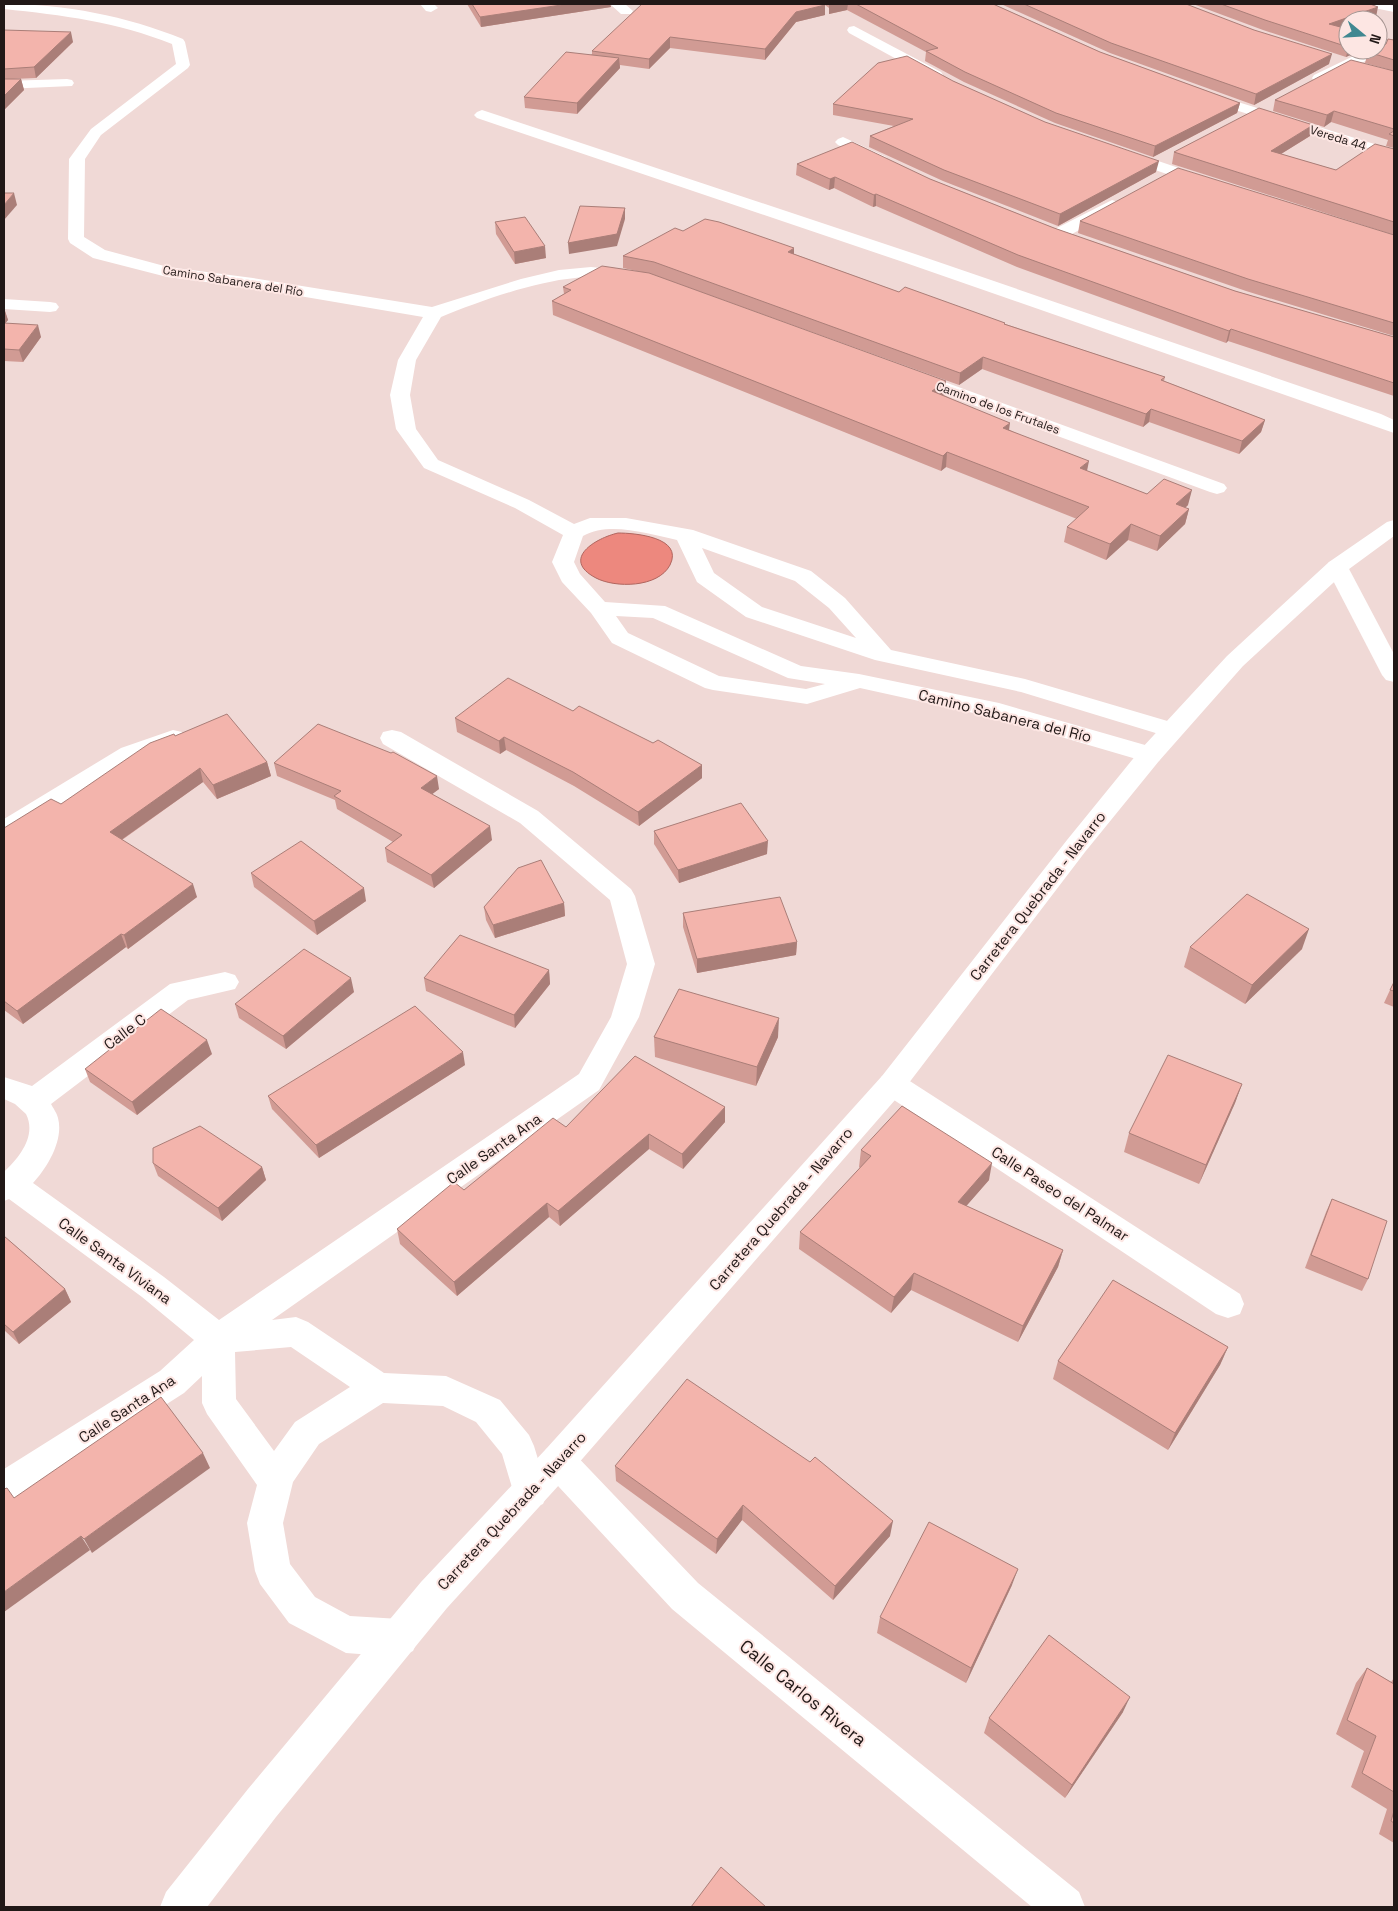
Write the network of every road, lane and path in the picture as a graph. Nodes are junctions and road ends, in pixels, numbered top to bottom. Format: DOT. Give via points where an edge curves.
graph roads {
  1 [pos="1374,4"];
  2 [pos="4,5"];
  3 [pos="1391,9"];
  4 [pos="854,30"];
  5 [pos="1327,58"];
  6 [pos="1355,60"];
  7 [pos="1346,64"];
  8 [pos="1370,70"];
  9 [pos="950,82"];
  10 [pos="67,83"];
  11 [pos="4,85"];
  12 [pos="1304,86"];
  13 [pos="1188,90"];
  14 [pos="1270,104"];
  15 [pos="1254,112"];
  16 [pos="482,115"];
  17 [pos="1237,121"];
  18 [pos="843,142"];
  19 [pos="1110,150"];
  20 [pos="1394,155"];
  21 [pos="894,166"];
  22 [pos="1220,186"];
  23 [pos="1125,198"];
  24 [pos="1041,227"];
  25 [pos="1059,234"];
  26 [pos="1077,240"];
  27 [pos="645,279"];
  28 [pos="4,304"];
  29 [pos="50,307"];
  30 [pos="434,313"];
  31 [pos="893,370"];
  32 [pos="1394,427"];
  33 [pos="1217,488"];
  34 [pos="1394,526"];
  35 [pos="574,533"];
  36 [pos="685,535"];
  37 [pos="1337,567"];
  38 [pos="599,608"];
  39 [pos="883,655"];
  40 [pos="1394,675"];
  41 [pos="860,681"];
  42 [pos="1172,730"];
  43 [pos="192,732"];
  44 [pos="392,738"];
  45 [pos="1150,755"];
  46 [pos="4,830"];
  47 [pos="225,982"];
  48 [pos="892,1084"];
  49 [pos="4,1088"];
  50 [pos="33,1101"];
  51 [pos="8,1186"];
  52 [pos="1228,1304"];
  53 [pos="218,1339"];
  54 [pos="378,1388"];
  55 [pos="558,1461"];
  56 [pos="275,1481"];
  57 [pos="4,1488"];
  58 [pos="530,1492"];
  59 [pos="400,1638"];
  60 [pos="181,1907"];
  61 [pos="1064,1907"];
  1 -- 3 [label="street"];
  2 -- 30 [label="street, Camino Sabanera del Río" via="66,10 148,30 178,42 182,65 96,132 77,159 76,239 99,254 167,272"];
  4 -- 9 [label="street"];
  5 -- 7 [label="street"];
  6 -- 7 [label="street"];
  7 -- 8 [label="street"];
  7 -- 12 [label="street"];
  10 -- 11 [label="street"];
  13 -- 15 [label="street, Vereda 44"];
  14 -- 15 [label="street"];
  15 -- 17 [label="street"];
  15 -- 20 [label="street, Vereda 44"];
  16 -- 32 [label="street"];
  18 -- 21 [label="street"];
  19 -- 22 [label="street" via="1156,173 1172,164"];
  23 -- 25 [label="street"];
  24 -- 25 [label="street"];
  25 -- 26 [label="street"];
  27 -- 30 [label="street" via="612,273 565,273"];
  28 -- 29 [label="street"];
  30 -- 35 [label="street" via="407,360 400,395 406,429 431,464 522,504"];
  31 -- 33 [label="street, Camino de los Frutales"];
  34 -- 37 [label="street, Carretera Quebrada - Navarro"];
  35 -- 36 [label="street" via="590,524 626,524"];
  35 -- 38 [label="street, Camino Sabanera del Río" via="563,562 570,578"];
  36 -- 39 [label="street" via="803,576 837,603"];
  36 -- 39 [label="street, Camino Sabanera del Río" via="705,577 754,612"];
  37 -- 40 [label="street"];
  37 -- 42 [label="street, Carretera Quebrada - Navarro" via="1235,661"];
  38 -- 41 [label="street, Camino Sabanera del Río" via="657,611 796,673"];
  38 -- 41 [label="street, Camino Sabanera del Río" via="620,638 713,683 807,697"];
  39 -- 42 [label="street, Camino Sabanera del Río" via="1025,686"];
  41 -- 45 [label="street, Camino Sabanera del Río" via="999,711"];
  42 -- 45 [label="street, Carretera Quebrada - Navarro"];
  43 -- 46 [label="street" via="130,754"];
  44 -- 53 [label="street, Calle Santa Ana" via="529,817 622,896 641,964 625,1017 589,1082"];
  45 -- 48 [label="street, Carretera Quebrada - Navarro"];
  47 -- 50 [label="street, Calle C" via="180,991"];
  48 -- 52 [label="street, Calle Paseo del Palmar"];
  48 -- 55 [label="street, Carretera Quebrada - Navarro"];
  49 -- 50 [label="street"];
  50 -- 51 [label="street, Calle Santa Viviana" via="44,1118 44,1140 33,1164"];
  51 -- 53 [label="street, Calle Santa Viviana" via="152,1287"];
  53 -- 54 [label="street" via="296,1332"];
  53 -- 56 [label="street" via="219,1403"];
  53 -- 57 [label="street, Calle Santa Ana" via="172,1382"];
  54 -- 56 [label="street" via="307,1433"];
  54 -- 58 [label="street" via="446,1391 488,1411 517,1446"];
  55 -- 58 [label="street, Carretera Quebrada - Navarro"];
  55 -- 61 [label="street, Calle Carlos Rivera" via="685,1596"];
  56 -- 59 [label="street" via="265,1523 273,1571 302,1610 346,1634"];
  58 -- 59 [label="street, Carretera Quebrada - Navarro" via="434,1596"];
  59 -- 60 [label="street, Carretera Quebrada - Navarro" via="262,1803"];
}
